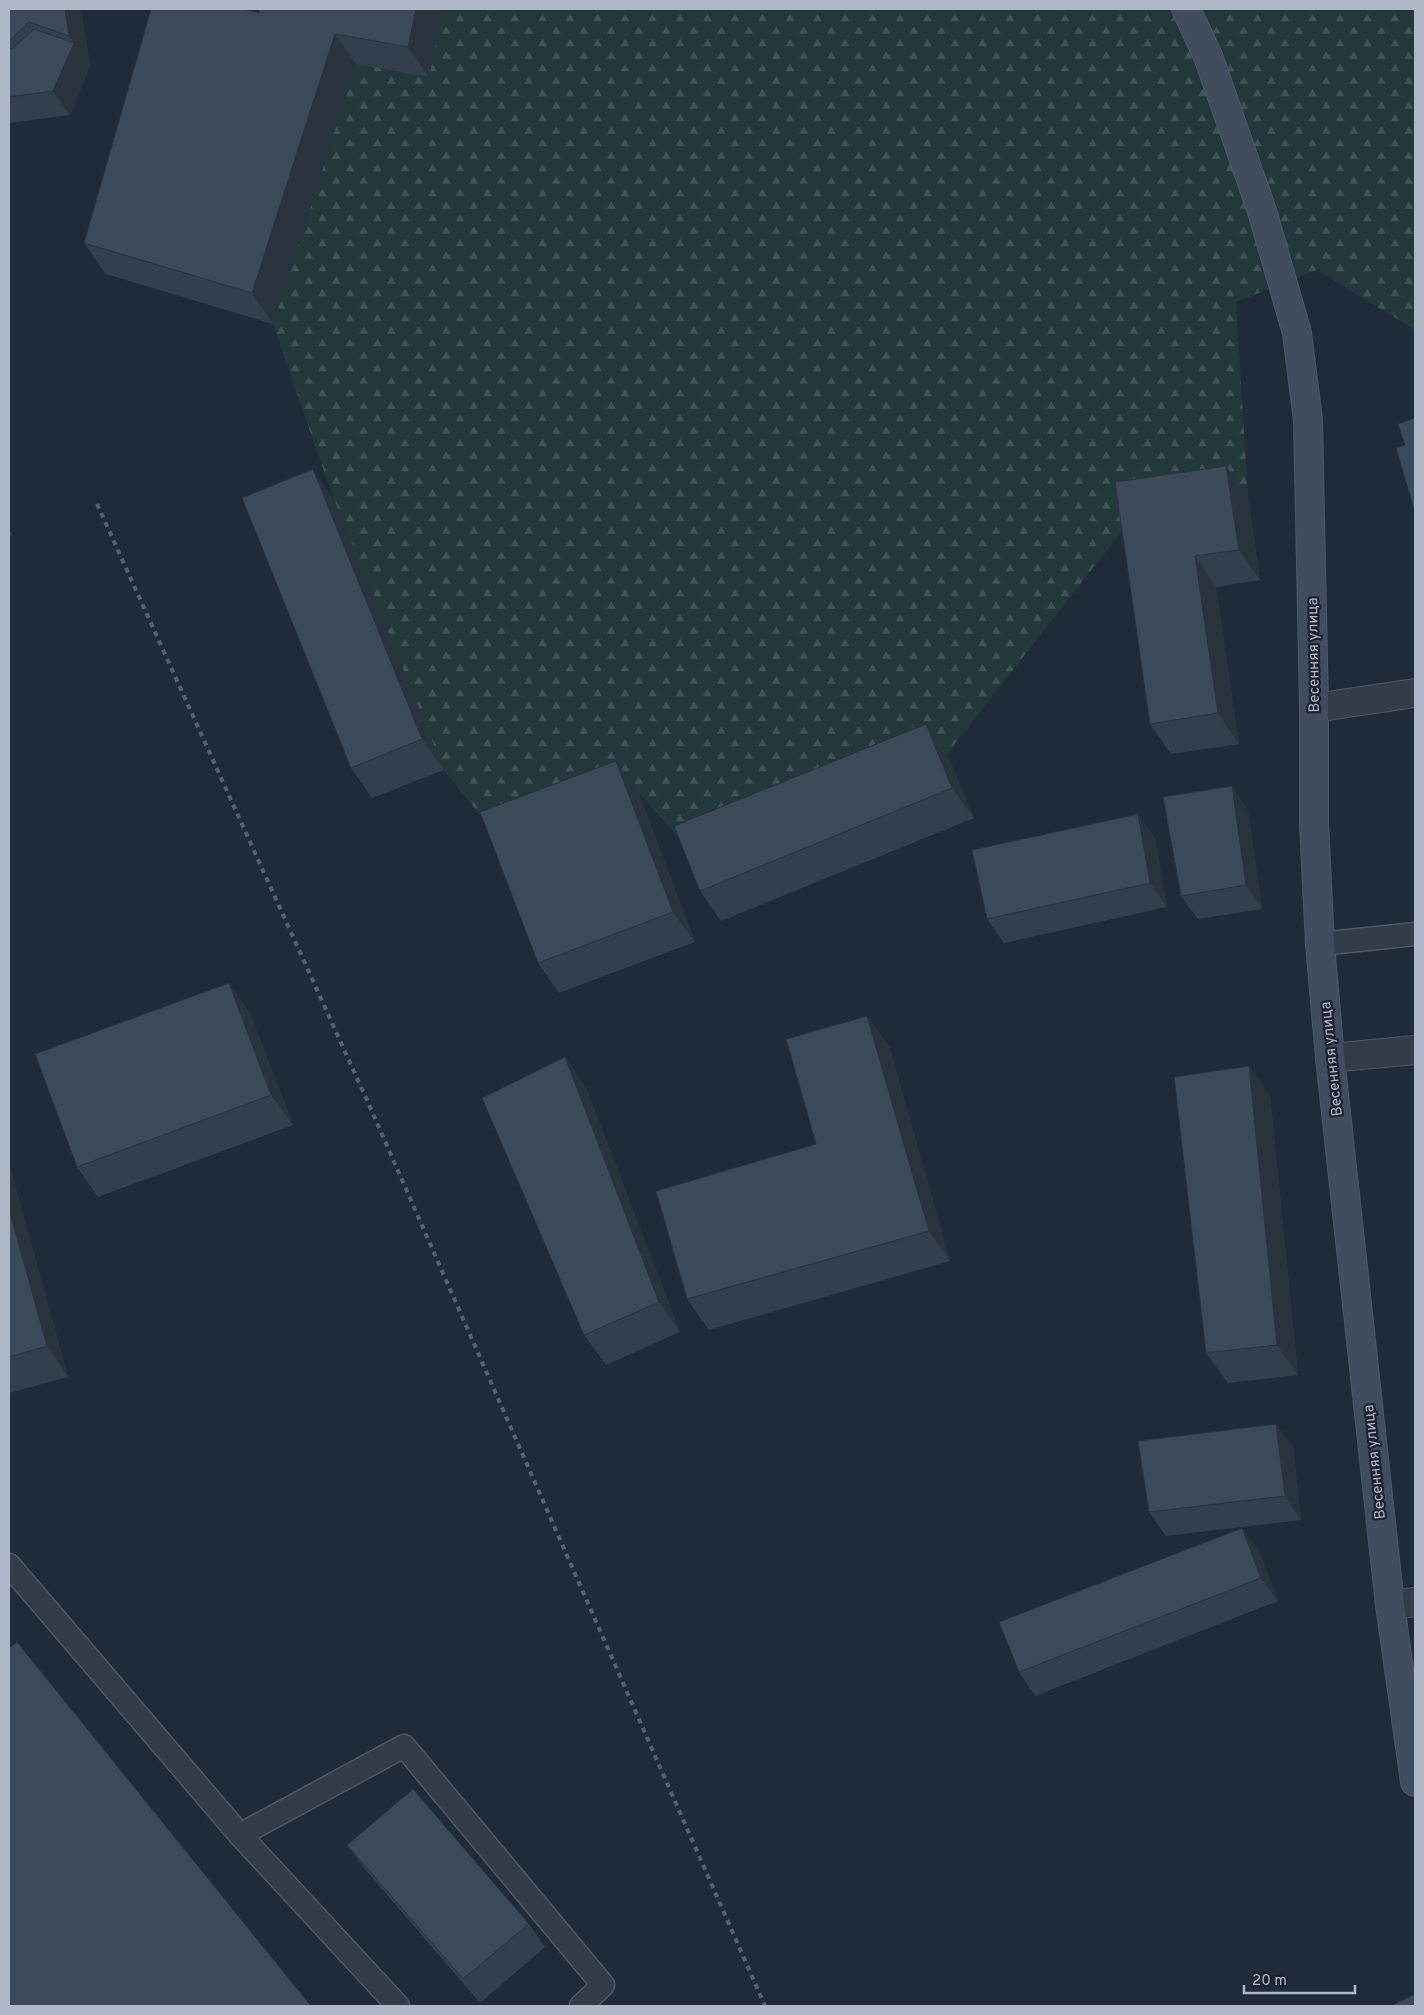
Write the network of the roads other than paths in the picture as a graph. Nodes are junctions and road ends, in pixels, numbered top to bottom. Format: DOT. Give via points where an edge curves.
graph roads {
  1 [pos="1186,9"];
  2 [pos="1415,693"];
  3 [pos="1314,708"];
  4 [pos="1415,934"];
  5 [pos="1320,944"];
  6 [pos="1415,1050"];
  7 [pos="1330,1058"];
  8 [pos="9,1565"];
  9 [pos="1403,1604"];
  10 [pos="1415,1782"];
  11 [pos="240,1835"];
  12 [pos="398,2006"];
  13 [pos="581,2006"];
  1 -- 3 [label="main road, Весенняя улица" via="1208,56 1262,210 1297,333 1308,420"];
  2 -- 3 [label="street"];
  3 -- 5 [label="main road, Весенняя улица" via="1314,824"];
  4 -- 5 [label="lane"];
  5 -- 7 [label="main road, Весенняя улица"];
  6 -- 7 [label="street"];
  7 -- 9 [label="main road, Весенняя улица"];
  8 -- 11 [label="lane"];
  9 -- 10 [label="main road, Весенняя улица"];
  11 -- 12 [label="lane"];
  11 -- 13 [label="lane" via="404,1746 602,1985"];
}
